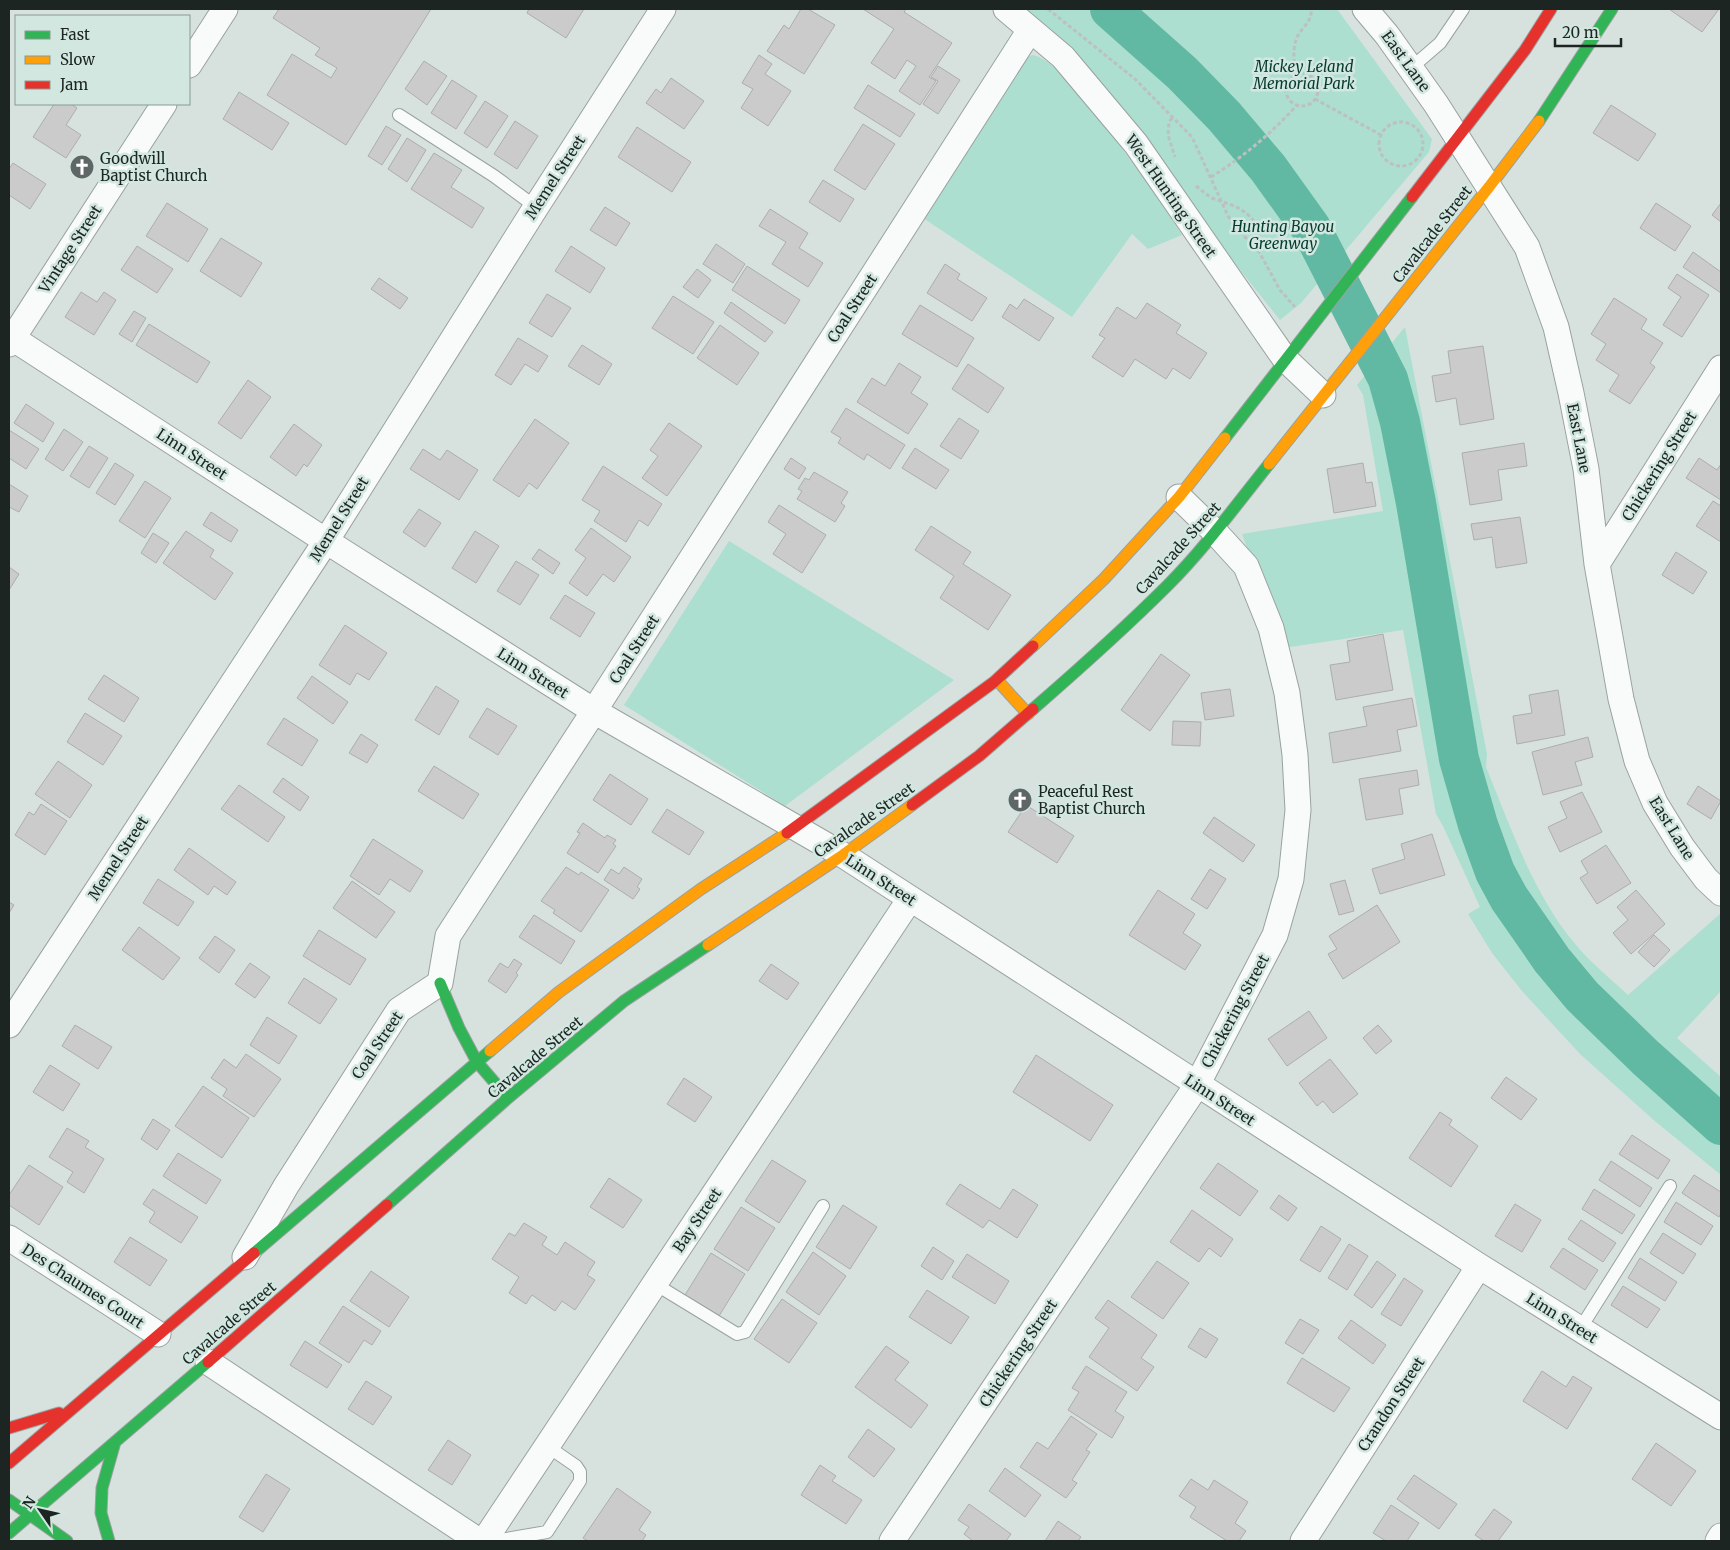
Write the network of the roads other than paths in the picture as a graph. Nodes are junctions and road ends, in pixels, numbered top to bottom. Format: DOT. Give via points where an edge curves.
graph roads {
  1 [pos="225,9"];
  2 [pos="663,9"];
  3 [pos="1006,9"];
  4 [pos="1365,9"];
  5 [pos="1463,9"];
  6 [pos="1551,9"];
  7 [pos="1612,9"];
  8 [pos="1030,30"];
  9 [pos="190,63"];
  10 [pos="1411,68"];
  11 [pos="163,105"];
  12 [pos="399,115"];
  13 [pos="1459,138"];
  14 [pos="1489,187"];
  15 [pos="536,206"];
  16 [pos="10,340"];
  17 [pos="1285,359"];
  18 [pos="1721,368"];
  19 [pos="1323,394"];
  20 [pos="1179,497"];
  21 [pos="1215,532"];
  22 [pos="326,541"];
  23 [pos="1597,564"];
  24 [pos="997,680"];
  25 [pos="594,712"];
  26 [pos="1028,714"];
  27 [pos="794,828"];
  28 [pos="842,855"];
  29 [pos="1721,893"];
  30 [pos="910,899"];
  31 [pos="440,983"];
  32 [pos="9,1026"];
  33 [pos="476,1062"];
  34 [pos="1197,1085"];
  35 [pos="508,1098"];
  36 [pos="1670,1186"];
  37 [pos="824,1206"];
  38 [pos="9,1238"];
  39 [pos="242,1262"];
  40 [pos="1479,1266"];
  41 [pos="655,1284"];
  42 [pos="1580,1329"];
  43 [pos="158,1334"];
  44 [pos="208,1362"];
  45 [pos="70,1410"];
  46 [pos="1721,1417"];
  47 [pos="9,1428"];
  48 [pos="115,1442"];
  49 [pos="547,1446"];
  50 [pos="9,1463"];
  51 [pos="9,1500"];
  52 [pos="30,1515"];
  53 [pos="9,1533"];
  54 [pos="1721,1536"];
  55 [pos="67,1541"];
  56 [pos="109,1541"];
  57 [pos="479,1541"];
  58 [pos="484,1541"];
  59 [pos="494,1541"];
  60 [pos="892,1541"];
  61 [pos="1303,1541"];
  62 [pos="1718,1541"];
  1 -- 9 [label="street"];
  2 -- 15 [label="street, Memel Street"];
  3 -- 8 [label="street, West Hunting Street"];
  4 -- 10 [label="street, East Lane"];
  5 -- 10 [label="lane" via="1440,43"];
  6 -- 13 [label="main road" via="1525,50"];
  7 -- 14 [label="main road, Cavalcade Street" via="1542,117"];
  8 -- 17 [label="street, West Hunting Street" via="1062,56 1136,144"];
  8 -- 25 [label="street, Coal Street"];
  10 -- 13 [label="street, East Lane"];
  11 -- 16 [label="street, Vintage Street"];
  12 -- 15 [label="lane"];
  13 -- 14 [label="street, East Lane"];
  13 -- 17 [label="main road"];
  14 -- 19 [label="main road, Cavalcade Street"];
  14 -- 23 [label="street, East Lane" via="1527,247 1556,327 1586,469"];
  15 -- 22 [label="street, Memel Street"];
  16 -- 22 [label="street, Linn Street"];
  17 -- 19 [label="street, West Hunting Street"];
  17 -- 20 [label="main road"];
  18 -- 23 [label="street, Chickering Street"];
  19 -- 21 [label="main road, Cavalcade Street"];
  20 -- 21 [label="street, Chickering Street"];
  20 -- 24 [label="main road" via="1104,579"];
  21 -- 26 [label="main road, Cavalcade Street" via="1170,584"];
  21 -- 34 [label="street, Chickering Street" via="1246,566 1271,628 1287,693 1298,810 1291,879 1276,935"];
  22 -- 25 [label="street, Linn Street"];
  22 -- 32 [label="street, Memel Street"];
  23 -- 29 [label="street, East Lane" via="1621,699 1637,762 1655,804 1682,847"];
  24 -- 26 [label="main road"];
  24 -- 27 [label="main road"];
  25 -- 27 [label="street, Linn Street"];
  25 -- 31 [label="street, Coal Street" via="448,936"];
  26 -- 28 [label="main road, Cavalcade Street" via="979,756"];
  27 -- 28 [label="street, Linn Street"];
  27 -- 33 [label="main road" via="623,944 559,992"];
  28 -- 30 [label="street, Linn Street"];
  28 -- 35 [label="main road, Cavalcade Street" via="624,1001"];
  30 -- 34 [label="street, Linn Street"];
  30 -- 41 [label="street, Bay Street"];
  31 -- 33 [label="main road"];
  31 -- 39 [label="street, Coal Street" via="399,1010"];
  33 -- 35 [label="main road"];
  33 -- 39 [label="main road"];
  34 -- 40 [label="street, Linn Street"];
  34 -- 60 [label="street, Chickering Street"];
  35 -- 44 [label="main road, Cavalcade Street"];
  36 -- 42 [label="lane"];
  37 -- 41 [label="lane" via="745,1332 738,1334"];
  38 -- 43 [label="street, Des Chaumes Court"];
  39 -- 43 [label="main road"];
  40 -- 42 [label="street, Linn Street"];
  40 -- 61 [label="street, Crandon Street"];
  41 -- 49 [label="street, Bay Street"];
  42 -- 46 [label="street, Linn Street"];
  43 -- 45 [label="main road"];
  44 -- 48 [label="main road, Cavalcade Street"];
  44 -- 57 [label="street"];
  45 -- 47 [label="main road"];
  45 -- 50 [label="main road"];
  48 -- 52 [label="main road, Cavalcade Street"];
  48 -- 56 [label="main road" via="102,1488 100,1513"];
  49 -- 58 [label="street, Bay Street"];
  49 -- 59 [label="lane" via="576,1466 580,1481 548,1532"];
  51 -- 52 [label="main road"];
  52 -- 53 [label="main road, Cavalcade Street"];
  52 -- 55 [label="main road"];
  54 -- 62 [label="street"];
}
